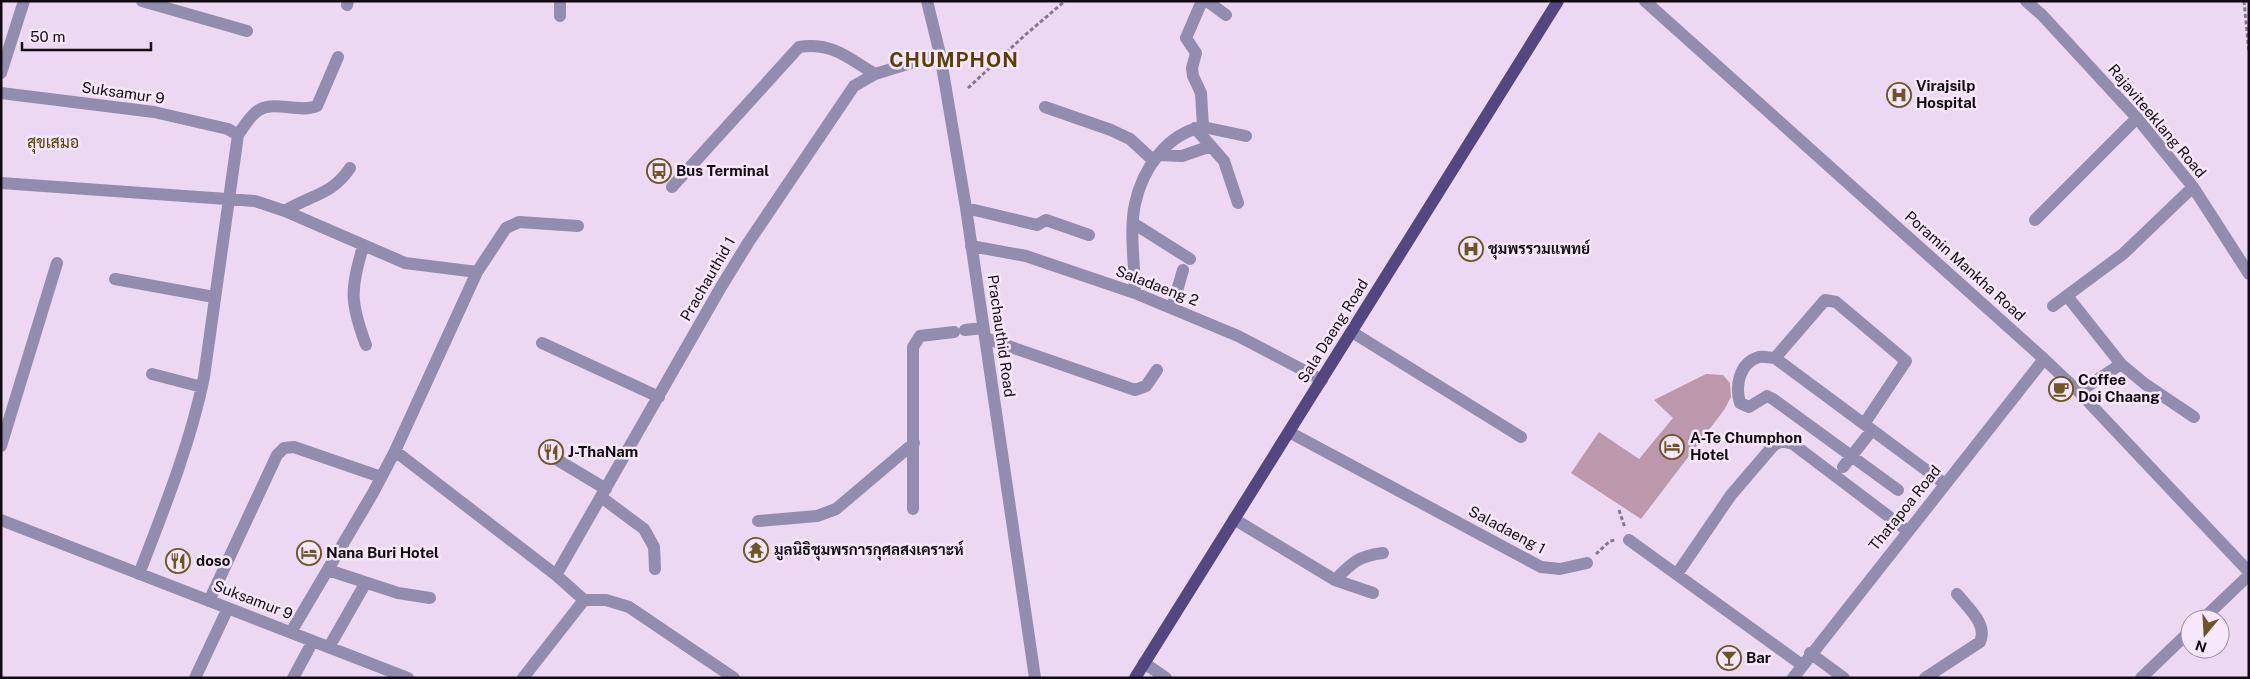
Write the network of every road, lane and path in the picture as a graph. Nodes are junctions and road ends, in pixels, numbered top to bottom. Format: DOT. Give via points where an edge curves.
graph roads {
  1 [pos="24,1"];
  2 [pos="142,1"];
  3 [pos="560,1"];
  4 [pos="927,1"];
  5 [pos="1065,1"];
  6 [pos="1202,1"];
  7 [pos="1207,1"];
  8 [pos="1558,1"];
  9 [pos="1645,1"];
  10 [pos="2026,1"];
  11 [pos="2244,1"];
  12 [pos="1226,15"];
  13 [pos="560,16"];
  14 [pos="247,31"];
  15 [pos="2249,53"];
  16 [pos="940,54"];
  17 [pos="338,57"];
  18 [pos="1,72"];
  19 [pos="875,74"];
  20 [pos="968,88"];
  21 [pos="1,93"];
  22 [pos="1045,107"];
  23 [pos="2137,118"];
  24 [pos="1199,128"];
  25 [pos="238,135"];
  26 [pos="1246,136"];
  27 [pos="1211,146"];
  28 [pos="1156,158"];
  29 [pos="350,168"];
  30 [pos="1,183"];
  31 [pos="672,187"];
  32 [pos="2193,187"];
  33 [pos="228,199"];
  34 [pos="1238,203"];
  35 [pos="966,208"];
  36 [pos="285,211"];
  37 [pos="2035,220"];
  38 [pos="1133,223"];
  39 [pos="578,226"];
  40 [pos="1089,235"];
  41 [pos="363,246"];
  42 [pos="972,246"];
  43 [pos="58,263"];
  44 [pos="478,272"];
  45 [pos="2249,274"];
  46 [pos="114,278"];
  47 [pos="1135,293"];
  48 [pos="214,296"];
  49 [pos="2067,296"];
  50 [pos="2053,306"];
  51 [pos="1172,308"];
  52 [pos="1352,332"];
  53 [pos="984,333"];
  54 [pos="542,343"];
  55 [pos="366,345"];
  56 [pos="1775,358"];
  57 [pos="2044,359"];
  58 [pos="2122,364"];
  59 [pos="1157,370"];
  60 [pos="152,374"];
  61 [pos="1322,380"];
  62 [pos="202,387"];
  63 [pos="2079,392"];
  64 [pos="659,397"];
  65 [pos="2194,417"];
  66 [pos="1868,427"];
  67 [pos="1289,432"];
  68 [pos="1521,437"];
  69 [pos="914,443"];
  70 [pos="1,446"];
  71 [pos="395,451"];
  72 [pos="550,456"];
  73 [pos="1852,456"];
  74 [pos="1843,467"];
  75 [pos="381,478"];
  76 [pos="1945,484"];
  77 [pos="1898,490"];
  78 [pos="604,493"];
  79 [pos="913,509"];
  80 [pos="1234,519"];
  81 [pos="1,520"];
  82 [pos="758,521"];
  83 [pos="1908,531"];
  84 [pos="1629,540"];
  85 [pos="1383,553"];
  86 [pos="1587,563"];
  87 [pos="655,568"];
  88 [pos="328,570"];
  89 [pos="2249,573"];
  90 [pos="139,574"];
  91 [pos="1677,574"];
  92 [pos="556,575"];
  93 [pos="1335,580"];
  94 [pos="365,584"];
  95 [pos="1373,592"];
  96 [pos="1957,594"];
  97 [pos="430,598"];
  98 [pos="584,600"];
  99 [pos="209,601"];
  100 [pos="228,608"];
  101 [pos="2213,609"];
  102 [pos="291,632"];
  103 [pos="313,641"];
  104 [pos="2180,641"];
  105 [pos="329,647"];
  106 [pos="1810,653"];
  107 [pos="1144,663"];
  108 [pos="1802,665"];
  109 [pos="195,678"];
  110 [pos="293,678"];
  111 [pos="408,678"];
  112 [pos="523,678"];
  113 [pos="734,678"];
  114 [pos="1035,678"];
  115 [pos="1135,678"];
  116 [pos="1166,678"];
  117 [pos="1793,678"];
  118 [pos="1844,678"];
  119 [pos="1925,678"];
  120 [pos="2141,678"];
  1 -- 18 [label="street"];
  2 -- 14 [label="street"];
  3 -- 13 [label="street"];
  4 -- 16 [label="street, Prachauthid Road"];
  5 -- 20 [label="path"];
  6 -- 24 [label="street" via="1186,38 1196,53 1192,68 1201,92"];
  7 -- 12 [label="street"];
  8 -- 52 [label="main road, Sala Daeng Road"];
  9 -- 57 [label="street, Poramin Mankha Road"];
  10 -- 23 [label="street, Rajaviteeklang Road"];
  11 -- 15 [label="path"];
  16 -- 19 [label="street, Prachauthid 1"];
  16 -- 35 [label="street, Prachauthid Road"];
  17 -- 25 [label="street" via="317,106 310,110 264,106 255,112"];
  19 -- 31 [label="street" via="833,49 816,44 799,47"];
  19 -- 64 [label="street, Prachauthid 1" via="854,86 748,242"];
  21 -- 25 [label="street, Suksamur 9" via="154,112 228,129"];
  22 -- 28 [label="street" via="1111,130"];
  23 -- 32 [label="street, Rajaviteeklang Road"];
  23 -- 37 [label="street"];
  24 -- 26 [label="street"];
  24 -- 27 [label="street"];
  24 -- 28 [label="street" via="1176,137"];
  25 -- 33 [label="street"];
  27 -- 28 [label="street" via="1182,156"];
  27 -- 34 [label="street" via="1224,161"];
  28 -- 38 [label="street" via="1140,189"];
  29 -- 36 [label="street" via="340,183"];
  30 -- 33 [label="street"];
  32 -- 45 [label="street, Rajaviteeklang Road"];
  32 -- 49 [label="street" via="2123,254"];
  33 -- 36 [label="street" via="255,201"];
  33 -- 48 [label="street"];
  35 -- 40 [label="street" via="1037,225 1046,220"];
  35 -- 42 [label="street, Prachauthid Road"];
  36 -- 41 [label="street"];
  38 -- 47 [label="street"];
  38 -- 51 [label="street" via="1186,264"];
  39 -- 44 [label="street" via="519,222 506,228"];
  41 -- 44 [label="street" via="405,263"];
  41 -- 55 [label="street" via="352,287 353,306"];
  42 -- 47 [label="street, Saladaeng 2" via="1026,256"];
  42 -- 53 [label="street, Prachauthid Road"];
  43 -- 70 [label="street"];
  44 -- 71 [label="street"];
  46 -- 48 [label="street"];
  47 -- 51 [label="street, Saladaeng 2"];
  48 -- 62 [label="street"];
  49 -- 50 [label="street"];
  49 -- 58 [label="street"];
  51 -- 61 [label="street, Saladaeng 2" via="1238,336"];
  52 -- 61 [label="main road, Sala Daeng Road"];
  52 -- 68 [label="street"];
  53 -- 59 [label="street" via="1134,390 1146,386"];
  53 -- 69 [label="street" via="960,331 920,336 913,347"];
  53 -- 114 [label="street, Prachauthid Road"];
  54 -- 64 [label="street"];
  56 -- 66 [label="street"];
  56 -- 66 [label="street" via="1825,300 1836,302 1906,361"];
  56 -- 73 [label="street" via="1760,357 1748,364 1740,376 1737,391 1740,403 1749,407 1767,396"];
  57 -- 63 [label="street, Poramin Mankha Road"];
  57 -- 76 [label="street, Thatapoa Road"];
  58 -- 63 [label="street"];
  58 -- 65 [label="street"];
  60 -- 62 [label="street"];
  61 -- 67 [label="main road, Sala Daeng Road"];
  62 -- 90 [label="street" via="183,458"];
  63 -- 89 [label="street, Poramin Mankha Road"];
  64 -- 78 [label="street, Prachauthid 1"];
  66 -- 73 [label="street"];
  66 -- 76 [label="street"];
  67 -- 80 [label="main road, Sala Daeng Road"];
  67 -- 86 [label="street, Saladaeng 1" via="1540,567 1560,569"];
  69 -- 79 [label="street"];
  69 -- 82 [label="street" via="836,509 817,516"];
  71 -- 75 [label="street"];
  71 -- 92 [label="street"];
  72 -- 78 [label="street"];
  73 -- 74 [label="street"];
  73 -- 77 [label="street"];
  75 -- 88 [label="street"];
  75 -- 99 [label="street" via="294,447 284,448 277,455"];
  76 -- 83 [label="street, Thatapoa Road"];
  78 -- 87 [label="street" via="644,530 654,547"];
  78 -- 92 [label="street, Prachauthid 1"];
  80 -- 93 [label="street"];
  80 -- 107 [label="main road, Sala Daeng Road"];
  81 -- 90 [label="street, Suksamur 9"];
  83 -- 91 [label="street" via="1794,444 1781,441 1731,495"];
  83 -- 106 [label="street, Thatapoa Road"];
  84 -- 86 [label="path" via="1610,541"];
  84 -- 91 [label="street"];
  85 -- 93 [label="street" via="1366,555"];
  88 -- 94 [label="street"];
  88 -- 102 [label="street"];
  89 -- 101 [label="street"];
  90 -- 99 [label="street, Suksamur 9"];
  91 -- 108 [label="street"];
  92 -- 98 [label="street"];
  93 -- 95 [label="street"];
  94 -- 97 [label="street"];
  94 -- 105 [label="street"];
  96 -- 119 [label="street" via="1983,628 1983,635 1980,642"];
  98 -- 112 [label="street"];
  98 -- 113 [label="street" via="606,600 629,607"];
  99 -- 100 [label="street, Suksamur 9"];
  100 -- 102 [label="street, Suksamur 9"];
  100 -- 109 [label="street"];
  102 -- 103 [label="street, Suksamur 9"];
  103 -- 105 [label="street, Suksamur 9"];
  103 -- 110 [label="street"];
  104 -- 120 [label="street"];
  105 -- 111 [label="street, Suksamur 9"];
  106 -- 108 [label="street, Thatapoa Road"];
  106 -- 118 [label="street"];
  107 -- 115 [label="main road, Sala Daeng Road"];
  107 -- 116 [label="street"];
  108 -- 117 [label="street, Thatapoa Road"];
}
